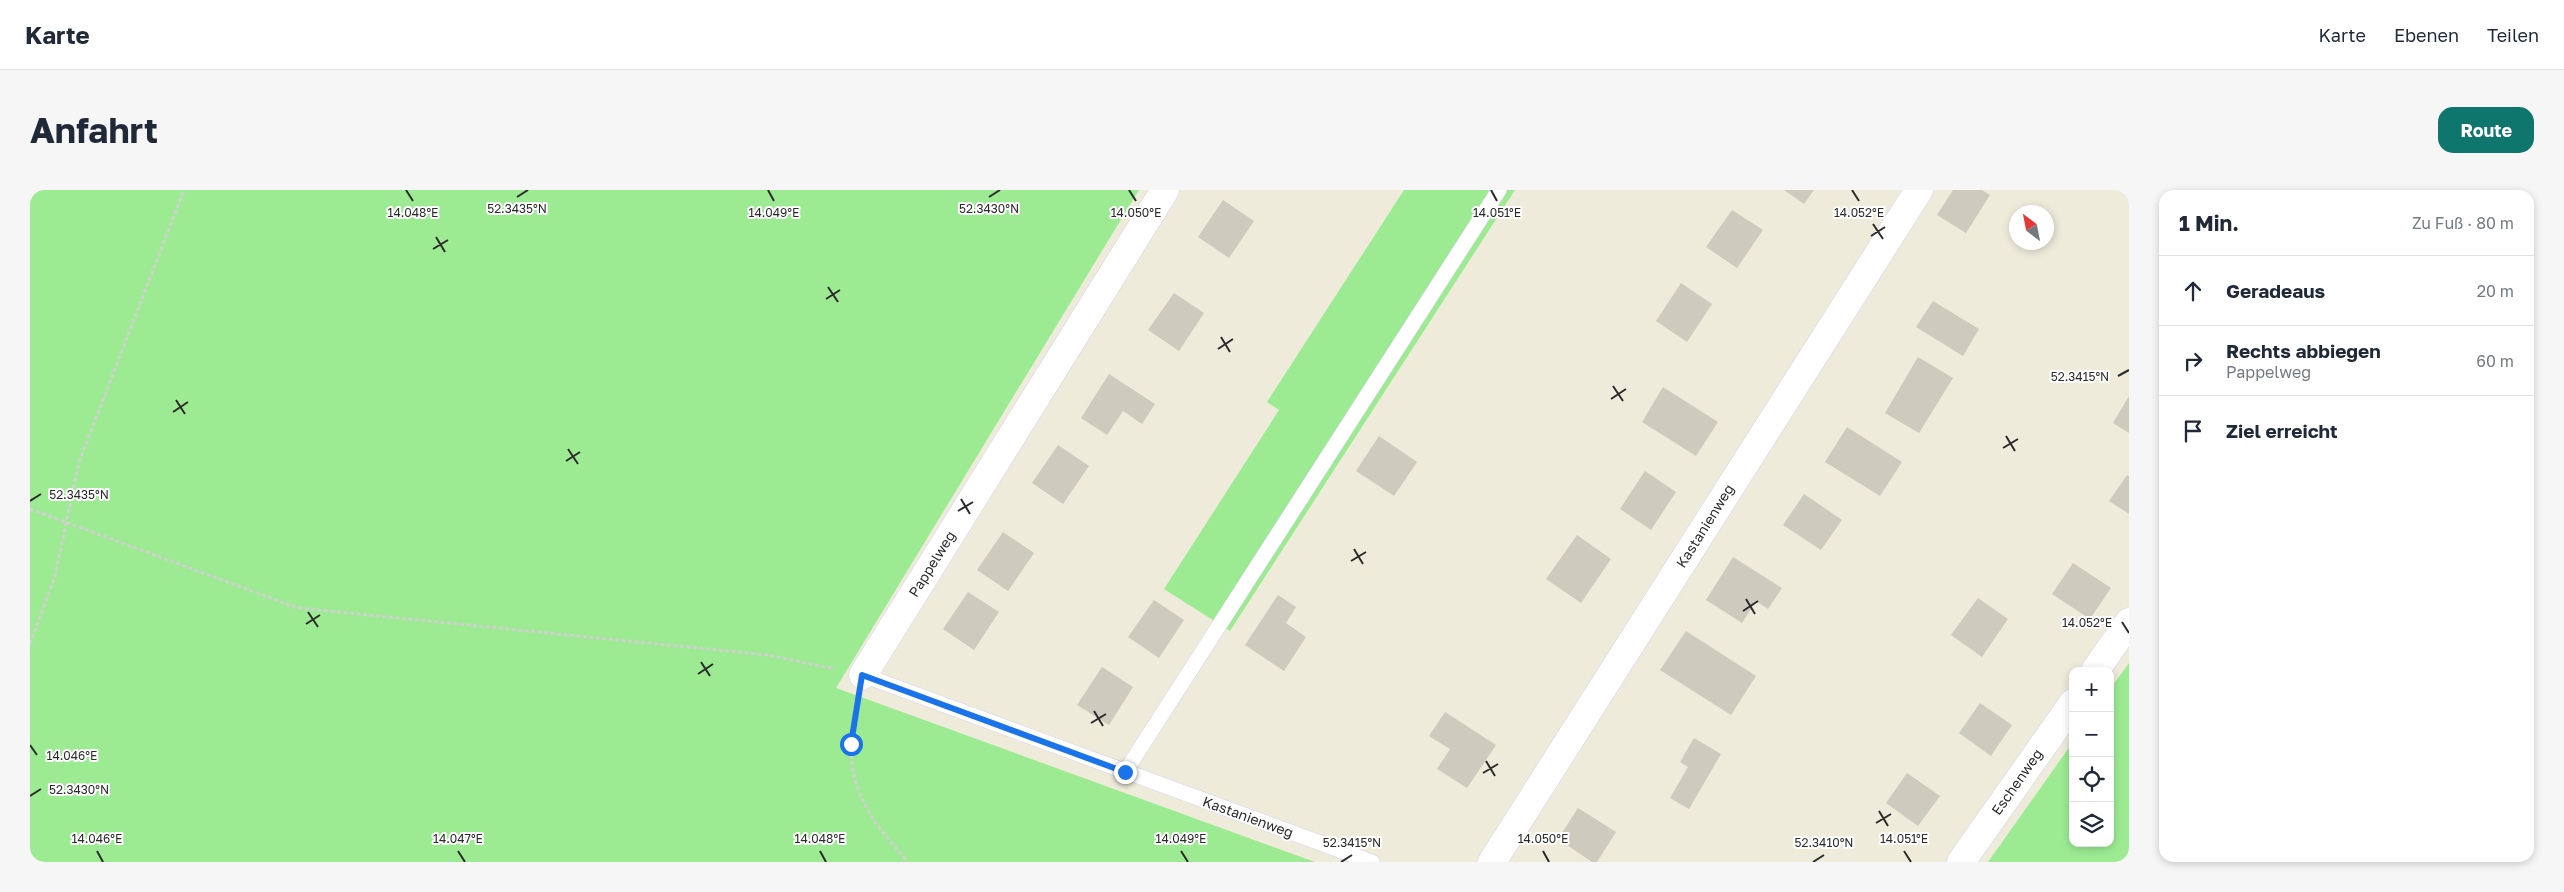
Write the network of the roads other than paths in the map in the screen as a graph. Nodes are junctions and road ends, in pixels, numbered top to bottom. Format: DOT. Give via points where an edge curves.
graph roads {
  1 [pos="1165,190"];
  2 [pos="1498,190"];
  3 [pos="1919,190"];
  4 [pos="2129,622"];
  5 [pos="2098,667"];
  6 [pos="862,675"];
  7 [pos="2069,709"];
  8 [pos="1125,772"];
  9 [pos="1372,862"];
  10 [pos="1492,862"];
  11 [pos="1961,862"];
  1 -- 6 [label="street, Pappelweg"];
  2 -- 8 [label="lane"];
  3 -- 10 [label="street, Kastanienweg"];
  4 -- 5 [label="street"];
  6 -- 8 [label="lane"];
  7 -- 11 [label="street, Eschenweg"];
  8 -- 9 [label="lane, Kastanienweg"];
}
